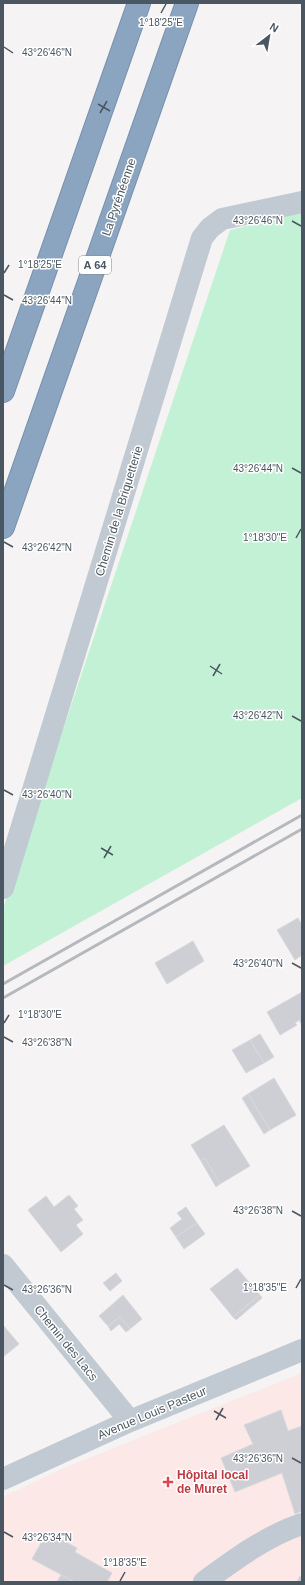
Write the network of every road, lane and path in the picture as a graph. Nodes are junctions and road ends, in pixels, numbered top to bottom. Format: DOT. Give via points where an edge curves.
graph roads {
  1 [pos="139,3"];
  2 [pos="188,3"];
  3 [pos="302,202"];
  4 [pos="3,391"];
  5 [pos="3,527"];
  6 [pos="3,888"];
  7 [pos="3,1265"];
  8 [pos="302,1350"];
  9 [pos="130,1421"];
  10 [pos="3,1479"];
  11 [pos="302,1524"];
  12 [pos="204,1582"];
  1 -- 4 [label="highway"];
  2 -- 5 [label="highway, La Pyrénéenne / A 64"];
  3 -- 6 [label="street, Chemin de la Briquetterie" via="222,219 202,238"];
  7 -- 9 [label="street, Chemin des Lacs"];
  8 -- 9 [label="street, Avenue Louis Pasteur"];
  9 -- 10 [label="street, Avenue Louis Pasteur"];
  11 -- 12 [label="street" via="288,1528 237,1558"];
}
